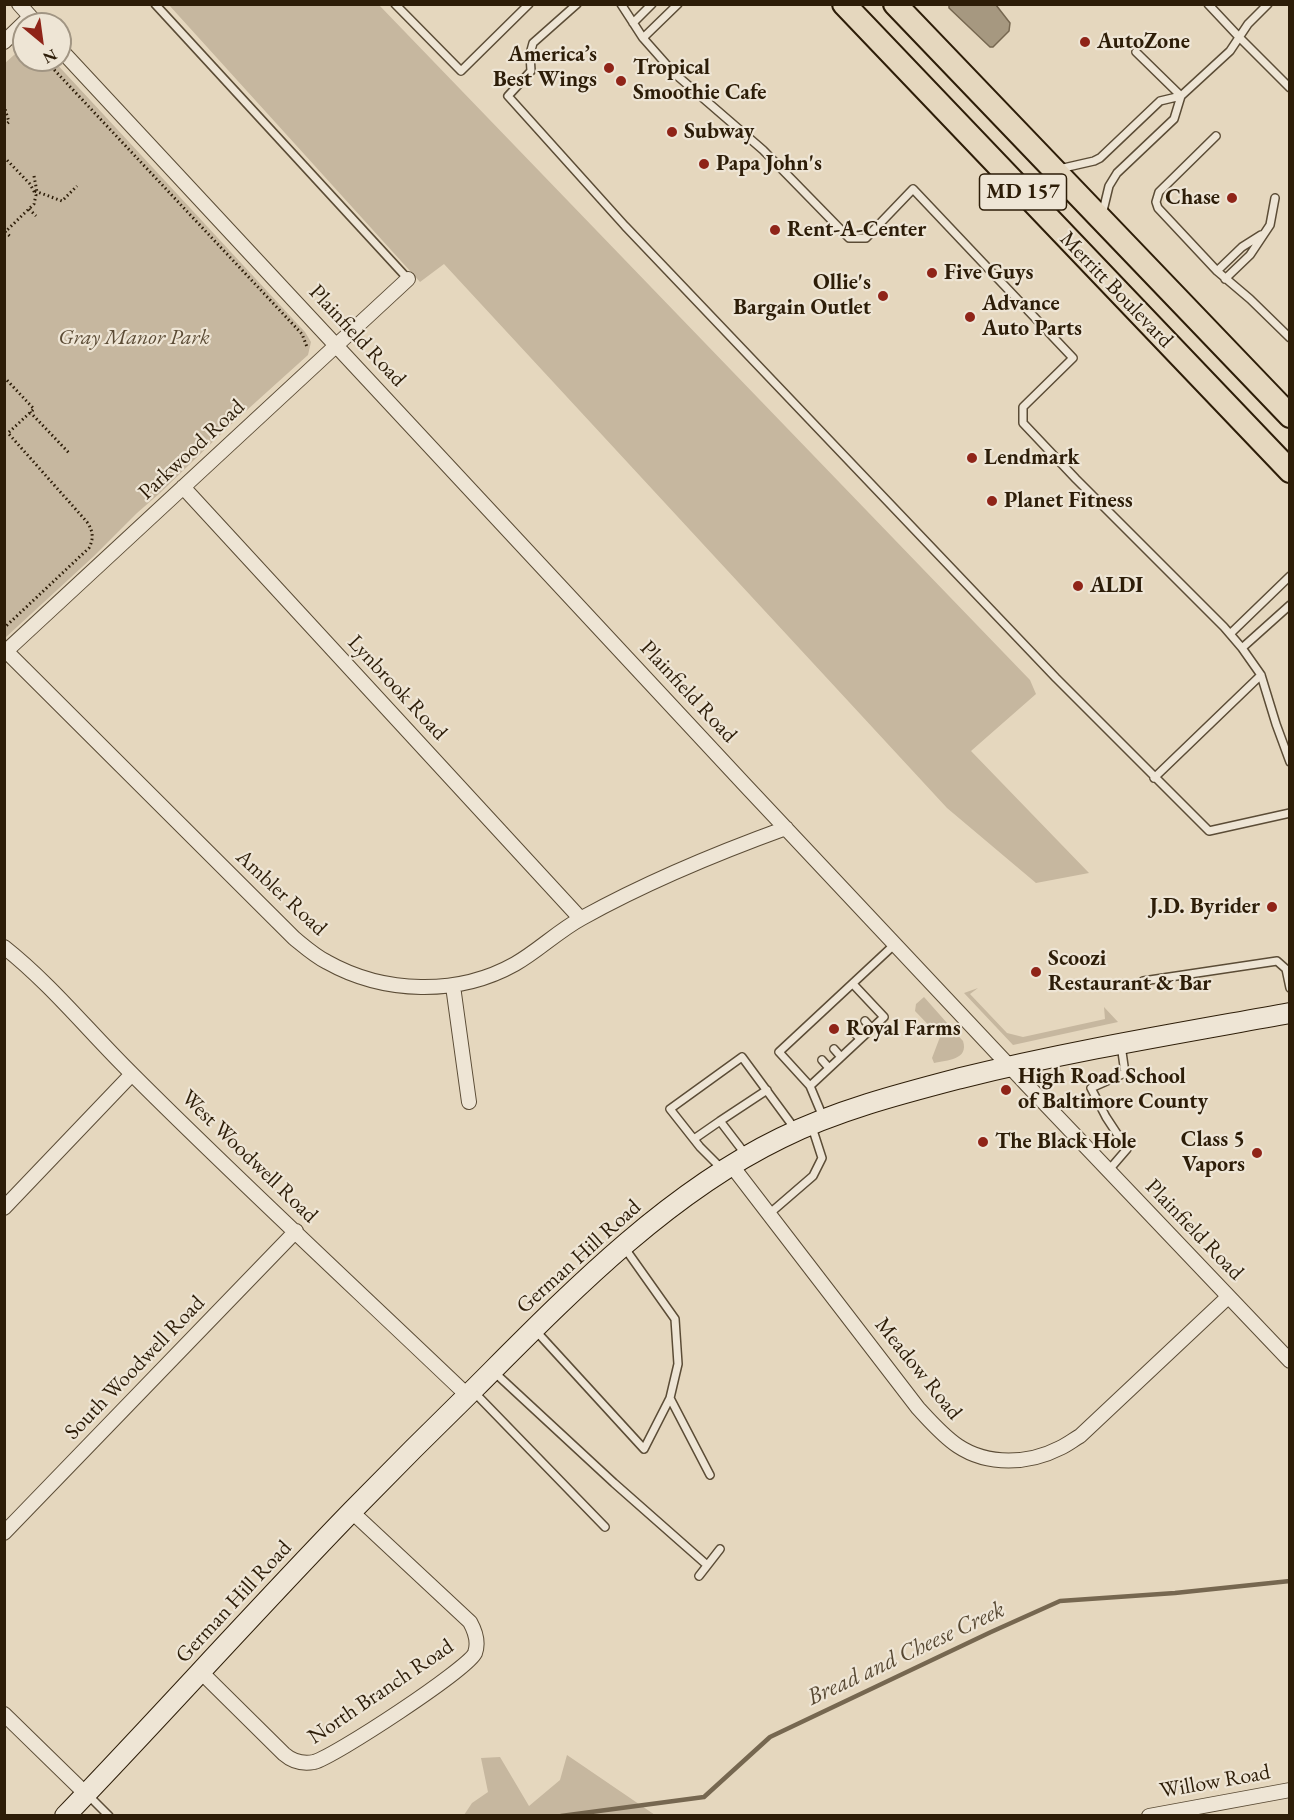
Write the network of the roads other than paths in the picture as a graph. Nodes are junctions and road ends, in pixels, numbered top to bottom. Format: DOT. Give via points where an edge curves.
graph roads {
  1 [pos="155,4"];
  2 [pos="395,4"];
  3 [pos="529,4"];
  4 [pos="577,4"];
  5 [pos="621,4"];
  6 [pos="652,4"];
  7 [pos="678,4"];
  8 [pos="844,4"];
  9 [pos="895,4"];
  10 [pos="1208,4"];
  11 [pos="1269,4"];
  12 [pos="633,23"];
  13 [pos="1239,37"];
  14 [pos="644,38"];
  15 [pos="1136,52"];
  16 [pos="72,62"];
  17 [pos="1290,88"];
  18 [pos="1181,96"];
  19 [pos="1216,136"];
  20 [pos="1053,170"];
  21 [pos="1275,198"];
  22 [pos="1101,220"];
  23 [pos="1263,234"];
  24 [pos="1217,272"];
  25 [pos="408,279"];
  26 [pos="1225,279"];
  27 [pos="1290,339"];
  28 [pos="337,345"];
  29 [pos="1290,416"];
  30 [pos="1290,471"];
  31 [pos="183,487"];
  32 [pos="1290,576"];
  33 [pos="1290,606"];
  34 [pos="1230,634"];
  35 [pos="1242,648"];
  36 [pos="5,652"];
  37 [pos="1261,675"];
  38 [pos="1290,762"];
  39 [pos="1154,778"];
  40 [pos="1290,813"];
  41 [pos="786,828"];
  42 [pos="580,918"];
  43 [pos="895,944"];
  44 [pos="4,947"];
  45 [pos="1143,981"];
  46 [pos="853,984"];
  47 [pos="453,986"];
  48 [pos="1290,988"];
  49 [pos="1290,1013"];
  50 [pos="864,1021"];
  51 [pos="872,1029"];
  52 [pos="853,1031"];
  53 [pos="860,1039"];
  54 [pos="1121,1043"];
  55 [pos="834,1048"];
  56 [pos="841,1057"];
  57 [pos="822,1060"];
  58 [pos="1009,1066"];
  59 [pos="829,1068"];
  60 [pos="132,1074"];
  61 [pos="810,1086"];
  62 [pos="767,1090"];
  63 [pos="469,1102"];
  64 [pos="720,1121"];
  65 [pos="811,1125"];
  66 [pos="694,1139"];
  67 [pos="735,1165"];
  68 [pos="1108,1171"];
  69 [pos="4,1208"];
  70 [pos="769,1214"];
  71 [pos="296,1231"];
  72 [pos="624,1246"];
  73 [pos="1228,1297"];
  74 [pos="534,1329"];
  75 [pos="1290,1361"];
  76 [pos="492,1371"];
  77 [pos="470,1393"];
  78 [pos="670,1398"];
  79 [pos="710,1475"];
  80 [pos="352,1512"];
  81 [pos="606,1527"];
  82 [pos="4,1533"];
  83 [pos="720,1549"];
  84 [pos="707,1565"];
  85 [pos="699,1576"];
  86 [pos="201,1672"];
  87 [pos="4,1714"];
  88 [pos="1290,1790"];
  89 [pos="86,1794"];
  90 [pos="1210,1810"];
  91 [pos="65,1815"];
  92 [pos="109,1815"];
  93 [pos="1149,1815"];
  1 -- 25 [label="lane"];
  2 -- 3 [label="lane" via="461,71"];
  4 -- 39 [label="lane" via="533,43 531,71 508,96 633,234"];
  5 -- 12 [label="lane"];
  6 -- 12 [label="lane"];
  7 -- 14 [label="lane"];
  8 -- 30 [label="main road, Merritt Boulevard / MD 157"];
  9 -- 20 [label="main road, Merritt Boulevard / MD 157"];
  10 -- 13 [label="lane"];
  11 -- 13 [label="lane"];
  12 -- 14 [label="lane"];
  13 -- 17 [label="lane"];
  13 -- 18 [label="lane" via="1230,51"];
  14 -- 34 [label="lane" via="674,73 763,150 849,238 866,238 914,189 1073,358 1023,407 1023,423"];
  15 -- 18 [label="lane"];
  16 -- 28 [label="street, Plainfield Road"];
  18 -- 20 [label="lane" via="1160,102 1100,158"];
  18 -- 22 [label="lane" via="1174,119 1117,173 1109,186"];
  19 -- 24 [label="lane" via="1161,189 1156,202 1162,214"];
  20 -- 22 [label="main road, Merritt Boulevard / MD 157"];
  21 -- 23 [label="lane" via="1273,218"];
  22 -- 29 [label="main road, Merritt Boulevard / MD 157"];
  23 -- 24 [label="lane" via="1242,246"];
  23 -- 26 [label="lane" via="1250,255"];
  24 -- 26 [label="lane"];
  25 -- 28 [label="street, Parkwood Road"];
  26 -- 27 [label="lane"];
  28 -- 31 [label="street, Parkwood Road"];
  28 -- 41 [label="street, Plainfield Road"];
  31 -- 36 [label="street, Parkwood Road"];
  31 -- 42 [label="street, Lynbrook Road"];
  32 -- 34 [label="lane"];
  33 -- 35 [label="lane"];
  34 -- 35 [label="lane"];
  35 -- 37 [label="lane"];
  36 -- 47 [label="street, Ambler Road" via="312,953 340,969 379,981 422,987"];
  37 -- 38 [label="lane"];
  37 -- 39 [label="lane"];
  39 -- 40 [label="lane" via="1209,831"];
  41 -- 42 [label="street, Ambler Road"];
  41 -- 43 [label="street, Plainfield Road"];
  42 -- 47 [label="street, Ambler Road" via="516,964 481,980"];
  43 -- 46 [label="lane"];
  43 -- 58 [label="street, Plainfield Road"];
  44 -- 60 [label="street, West Woodwell Road" via="50,988"];
  45 -- 48 [label="lane" via="1276,961 1286,969"];
  46 -- 51 [label="lane" via="884,1017"];
  46 -- 61 [label="lane" via="779,1052"];
  47 -- 63 [label="street"];
  49 -- 54 [label="street, German Hill Road"];
  50 -- 51 [label="lane"];
  51 -- 53 [label="lane"];
  52 -- 53 [label="lane"];
  53 -- 56 [label="lane"];
  54 -- 58 [label="street, German Hill Road"];
  54 -- 68 [label="lane" via="1125,1073 1091,1088 1127,1149"];
  55 -- 56 [label="lane"];
  56 -- 59 [label="lane"];
  57 -- 59 [label="lane"];
  58 -- 65 [label="street, German Hill Road" via="892,1096"];
  58 -- 68 [label="street, Plainfield Road"];
  59 -- 61 [label="lane"];
  60 -- 69 [label="street"];
  60 -- 71 [label="street, West Woodwell Road"];
  61 -- 65 [label="lane"];
  62 -- 64 [label="lane"];
  62 -- 65 [label="lane"];
  62 -- 66 [label="lane" via="742,1057 670,1109"];
  64 -- 66 [label="lane"];
  64 -- 67 [label="lane"];
  65 -- 67 [label="street, German Hill Road"];
  65 -- 70 [label="lane" via="822,1158 813,1176"];
  66 -- 67 [label="lane"];
  67 -- 70 [label="street, Meadow Road"];
  67 -- 72 [label="street, German Hill Road" via="679,1202"];
  68 -- 73 [label="street, Plainfield Road"];
  70 -- 73 [label="street, Meadow Road" via="918,1408 961,1448 988,1458 1025,1459 1060,1448 1080,1436"];
  71 -- 77 [label="street, West Woodwell Road"];
  71 -- 82 [label="street, South Woodwell Road"];
  72 -- 74 [label="street, German Hill Road"];
  72 -- 78 [label="lane" via="675,1319 678,1364"];
  73 -- 75 [label="street, Plainfield Road"];
  74 -- 76 [label="street, German Hill Road"];
  74 -- 78 [label="lane" via="644,1449"];
  76 -- 77 [label="street, German Hill Road"];
  76 -- 84 [label="lane"];
  77 -- 80 [label="street, German Hill Road"];
  77 -- 81 [label="lane"];
  78 -- 79 [label="lane"];
  80 -- 86 [label="street, German Hill Road"];
  80 -- 86 [label="street, North Branch Road" via="470,1622 477,1637 475,1652 460,1668 332,1755 308,1763 291,1760"];
  83 -- 84 [label="lane"];
  84 -- 85 [label="lane"];
  86 -- 89 [label="street, German Hill Road"];
  87 -- 89 [label="street"];
  88 -- 90 [label="street, Willow Road"];
  89 -- 91 [label="street, German Hill Road"];
  89 -- 92 [label="lane"];
  90 -- 93 [label="street, Willow Road"];
}
